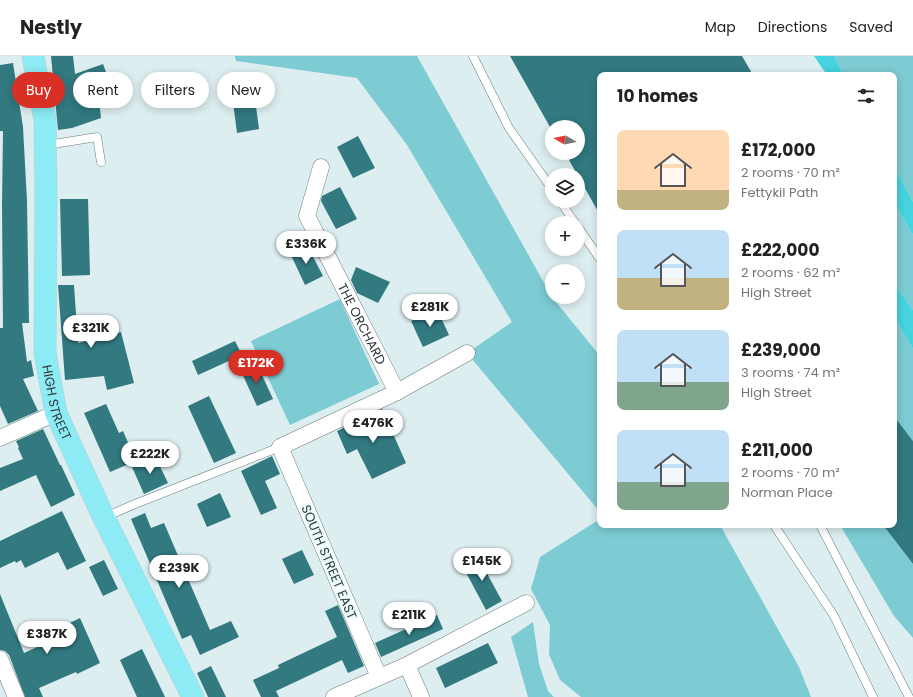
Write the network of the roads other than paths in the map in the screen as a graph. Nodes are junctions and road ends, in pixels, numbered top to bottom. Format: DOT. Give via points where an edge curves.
graph roads {
  1 [pos="32,56"];
  2 [pos="473,56"];
  3 [pos="45,145"];
  4 [pos="101,162"];
  5 [pos="321,167"];
  6 [pos="545,179"];
  7 [pos="585,237"];
  8 [pos="597,255"];
  9 [pos="467,353"];
  10 [pos="397,392"];
  11 [pos="56,414"];
  12 [pos="0,438"];
  13 [pos="280,447"];
  14 [pos="104,518"];
  15 [pos="776,528"];
  16 [pos="822,528"];
  17 [pos="526,603"];
  18 [pos="0,659"];
  19 [pos="406,664"];
  20 [pos="379,677"];
  21 [pos="16,697"];
  22 [pos="193,697"];
  23 [pos="334,697"];
  24 [pos="421,697"];
  25 [pos="873,697"];
  26 [pos="909,697"];
  1 -- 3 [label="main road, HIGH STREET" via="44,120"];
  2 -- 6 [label="lane" via="509,128"];
  3 -- 4 [label="lane" via="97,137"];
  3 -- 11 [label="main road, HIGH STREET" via="44,353"];
  5 -- 10 [label="street, THE ORCHARD" via="306,216"];
  7 -- 8 [label="lane"];
  9 -- 10 [label="street"];
  10 -- 13 [label="street"];
  11 -- 12 [label="street"];
  11 -- 14 [label="main road, HIGH STREET"];
  13 -- 14 [label="lane"];
  13 -- 20 [label="street, SOUTH STREET EAST"];
  14 -- 22 [label="main road, HIGH STREET"];
  15 -- 25 [label="lane" via="834,616"];
  16 -- 26 [label="lane"];
  17 -- 19 [label="street"];
  18 -- 21 [label="street"];
  19 -- 20 [label="street"];
  19 -- 24 [label="street"];
  20 -- 23 [label="street"];
}
